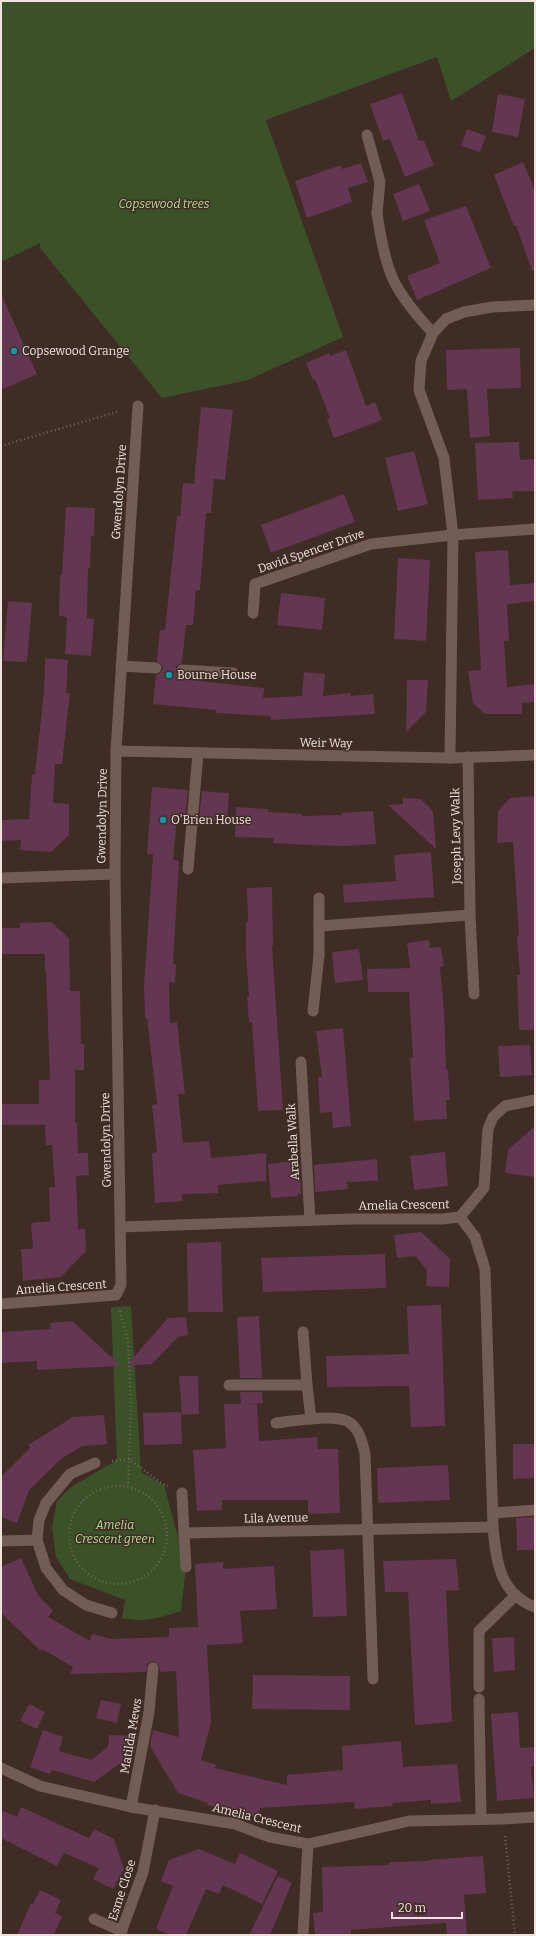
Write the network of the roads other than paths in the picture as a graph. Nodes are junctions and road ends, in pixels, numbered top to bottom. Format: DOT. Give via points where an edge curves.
graph roads {
  1 [pos="367,135"];
  2 [pos="535,305"];
  3 [pos="433,333"];
  4 [pos="138,406"];
  5 [pos="535,529"];
  6 [pos="452,535"];
  7 [pos="253,613"];
  8 [pos="121,666"];
  9 [pos="156,668"];
  10 [pos="182,670"];
  11 [pos="233,673"];
  12 [pos="116,751"];
  13 [pos="198,753"];
  14 [pos="535,755"];
  15 [pos="468,757"];
  16 [pos="450,758"];
  17 [pos="188,868"];
  18 [pos="115,874"];
  19 [pos="1,878"];
  20 [pos="319,898"];
  21 [pos="470,915"];
  22 [pos="319,926"];
  23 [pos="474,994"];
  24 [pos="313,1011"];
  25 [pos="301,1062"];
  26 [pos="535,1100"];
  27 [pos="460,1217"];
  28 [pos="310,1220"];
  29 [pos="121,1227"];
  30 [pos="1,1304"];
  31 [pos="303,1332"];
  32 [pos="229,1385"];
  33 [pos="307,1385"];
  34 [pos="311,1419"];
  35 [pos="276,1423"];
  36 [pos="95,1463"];
  37 [pos="182,1493"];
  38 [pos="535,1510"];
  39 [pos="493,1513"];
  40 [pos="493,1527"];
  41 [pos="369,1529"];
  42 [pos="184,1533"];
  43 [pos="37,1540"];
  44 [pos="1,1541"];
  45 [pos="186,1567"];
  46 [pos="516,1595"];
  47 [pos="535,1607"];
  48 [pos="112,1613"];
  49 [pos="153,1668"];
  50 [pos="373,1679"];
  51 [pos="479,1687"];
  52 [pos="479,1699"];
  53 [pos="1,1768"];
  54 [pos="131,1807"];
  55 [pos="154,1810"];
  56 [pos="535,1817"];
  57 [pos="481,1819"];
  58 [pos="308,1844"];
  59 [pos="94,1919"];
  60 [pos="121,1933"];
  61 [pos="303,1935"];
  1 -- 3 [label="street" via="380,182 377,213 382,244 395,283 416,316"];
  2 -- 3 [label="street" via="492,307 464,312 446,319"];
  3 -- 6 [label="street" via="421,361 419,390 444,458"];
  4 -- 8 [label="street, Gwendolyn Drive"];
  5 -- 6 [label="street"];
  6 -- 7 [label="street, David Spencer Drive" via="371,544 255,584"];
  6 -- 16 [label="street"];
  8 -- 9 [label="street"];
  8 -- 12 [label="street, Gwendolyn Drive"];
  10 -- 11 [label="street"];
  12 -- 13 [label="street, Weir Way"];
  12 -- 18 [label="street, Gwendolyn Drive"];
  13 -- 16 [label="street, Weir Way"];
  13 -- 17 [label="street"];
  14 -- 15 [label="street, Weir Way"];
  15 -- 16 [label="street, Weir Way"];
  15 -- 21 [label="street, Joseph Levy Walk"];
  18 -- 19 [label="street"];
  18 -- 29 [label="street, Gwendolyn Drive"];
  20 -- 22 [label="street"];
  21 -- 22 [label="street"];
  21 -- 23 [label="street, Joseph Levy Walk"];
  22 -- 24 [label="street" via="319,955"];
  25 -- 28 [label="street, Arabella Walk"];
  26 -- 27 [label="street" via="505,1106 493,1117 488,1129 484,1188"];
  27 -- 28 [label="street, Amelia Crescent"];
  27 -- 39 [label="street, Amelia Crescent" via="475,1237 485,1270"];
  28 -- 29 [label="street, Amelia Crescent"];
  29 -- 30 [label="street, Amelia Crescent" via="121,1285 116,1295"];
  31 -- 33 [label="street"];
  32 -- 33 [label="street"];
  33 -- 34 [label="street"];
  34 -- 35 [label="street"];
  34 -- 41 [label="street" via="348,1422 360,1434 365,1453"];
  36 -- 43 [label="street" via="70,1474 46,1503 39,1520"];
  37 -- 42 [label="street"];
  38 -- 39 [label="street"];
  39 -- 40 [label="street, Amelia Crescent"];
  40 -- 41 [label="street, Lila Avenue"];
  40 -- 46 [label="street, Amelia Crescent" via="500,1572"];
  41 -- 42 [label="street, Lila Avenue"];
  41 -- 50 [label="street"];
  42 -- 45 [label="street"];
  43 -- 44 [label="street"];
  43 -- 48 [label="street" via="46,1568 63,1590 86,1605"];
  46 -- 47 [label="street, Amelia Crescent"];
  46 -- 51 [label="street" via="479,1631"];
  49 -- 54 [label="street, Matilda Mews" via="149,1712"];
  52 -- 57 [label="street"];
  53 -- 54 [label="street, Amelia Crescent" via="40,1786"];
  54 -- 55 [label="street, Amelia Crescent"];
  55 -- 58 [label="street, Amelia Crescent" via="235,1824 270,1837"];
  55 -- 60 [label="street, Esme Close" via="143,1872"];
  56 -- 57 [label="street, Amelia Crescent"];
  57 -- 58 [label="street, Amelia Crescent" via="409,1821"];
  58 -- 61 [label="street"];
  59 -- 60 [label="street, Esme Close"];
}
